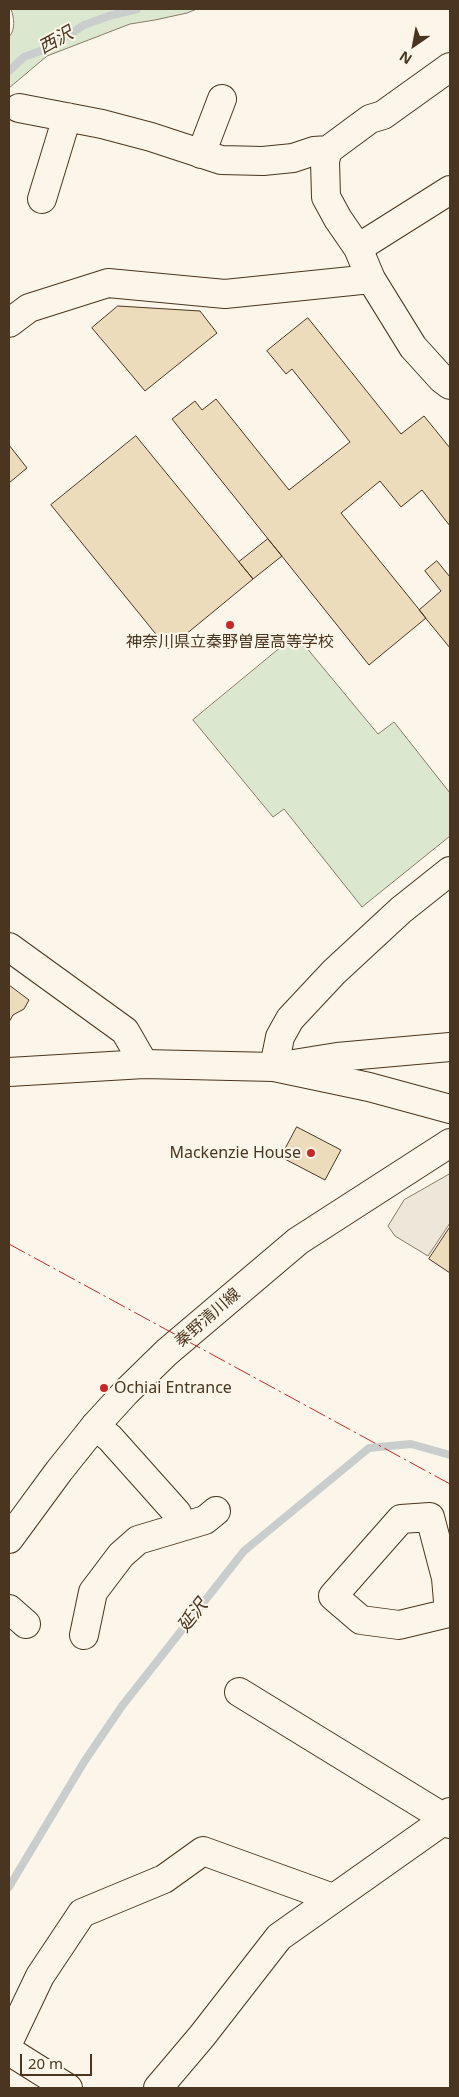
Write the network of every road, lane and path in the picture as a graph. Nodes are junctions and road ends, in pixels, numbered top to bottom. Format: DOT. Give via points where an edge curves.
graph roads {
  1 [pos="450,67"];
  2 [pos="222,99"];
  3 [pos="19,108"];
  4 [pos="67,117"];
  5 [pos="328,150"];
  6 [pos="201,154"];
  7 [pos="450,190"];
  8 [pos="42,199"];
  9 [pos="358,248"];
  10 [pos="371,279"];
  11 [pos="9,322"];
  12 [pos="450,385"];
  13 [pos="450,871"];
  14 [pos="9,947"];
  15 [pos="450,1047"];
  16 [pos="144,1064"];
  17 [pos="274,1068"];
  18 [pos="9,1072"];
  19 [pos="450,1109"];
  20 [pos="450,1143"];
  21 [pos="95,1426"];
  22 [pos="216,1511"];
  23 [pos="182,1526"];
  24 [pos="9,1539"];
  25 [pos="448,1577"];
  26 [pos="84,1635"];
  27 [pos="239,1692"];
  28 [pos="449,1818"];
  29 [pos="333,1898"];
  30 [pos="9,2041"];
  31 [pos="9,2051"];
  32 [pos="68,2088"];
  33 [pos="158,2088"];
  1 -- 5 [label="main road"];
  2 -- 6 [label="main road"];
  3 -- 4 [label="main road"];
  4 -- 6 [label="main road" via="151,137"];
  4 -- 8 [label="main road"];
  5 -- 6 [label="main road" via="293,158 263,160 221,160"];
  5 -- 9 [label="main road" via="325,161 326,197"];
  7 -- 9 [label="main road"];
  9 -- 10 [label="main road"];
  10 -- 11 [label="main road" via="225,294 108,283 29,308"];
  10 -- 12 [label="main road" via="413,347"];
  13 -- 17 [label="main road" via="334,972 290,1019 280,1037"];
  14 -- 16 [label="main road" via="125,1031"];
  15 -- 17 [label="main road" via="337,1057"];
  16 -- 17 [label="main road"];
  16 -- 18 [label="main road"];
  17 -- 19 [label="main road" via="369,1086"];
  20 -- 21 [label="main road, 秦野清川線" via="298,1241 167,1352"];
  21 -- 23 [label="main road" via="110,1438 177,1513"];
  21 -- 24 [label="main road, 秦野清川線"];
  22 -- 23 [label="main road" via="205,1520"];
  23 -- 26 [label="main road" via="138,1540 113,1564 93,1592"];
  25 -- 25 [label="main road" via="449,1613 399,1625 362,1620 333,1596 401,1519 430,1517"];
  27 -- 28 [label="main road"];
  28 -- 29 [label="main road"];
  29 -- 30 [label="main road" via="203,1851 164,1879 82,1913 40,1976"];
  29 -- 33 [label="main road" via="279,1937"];
  31 -- 32 [label="main road"];
}
